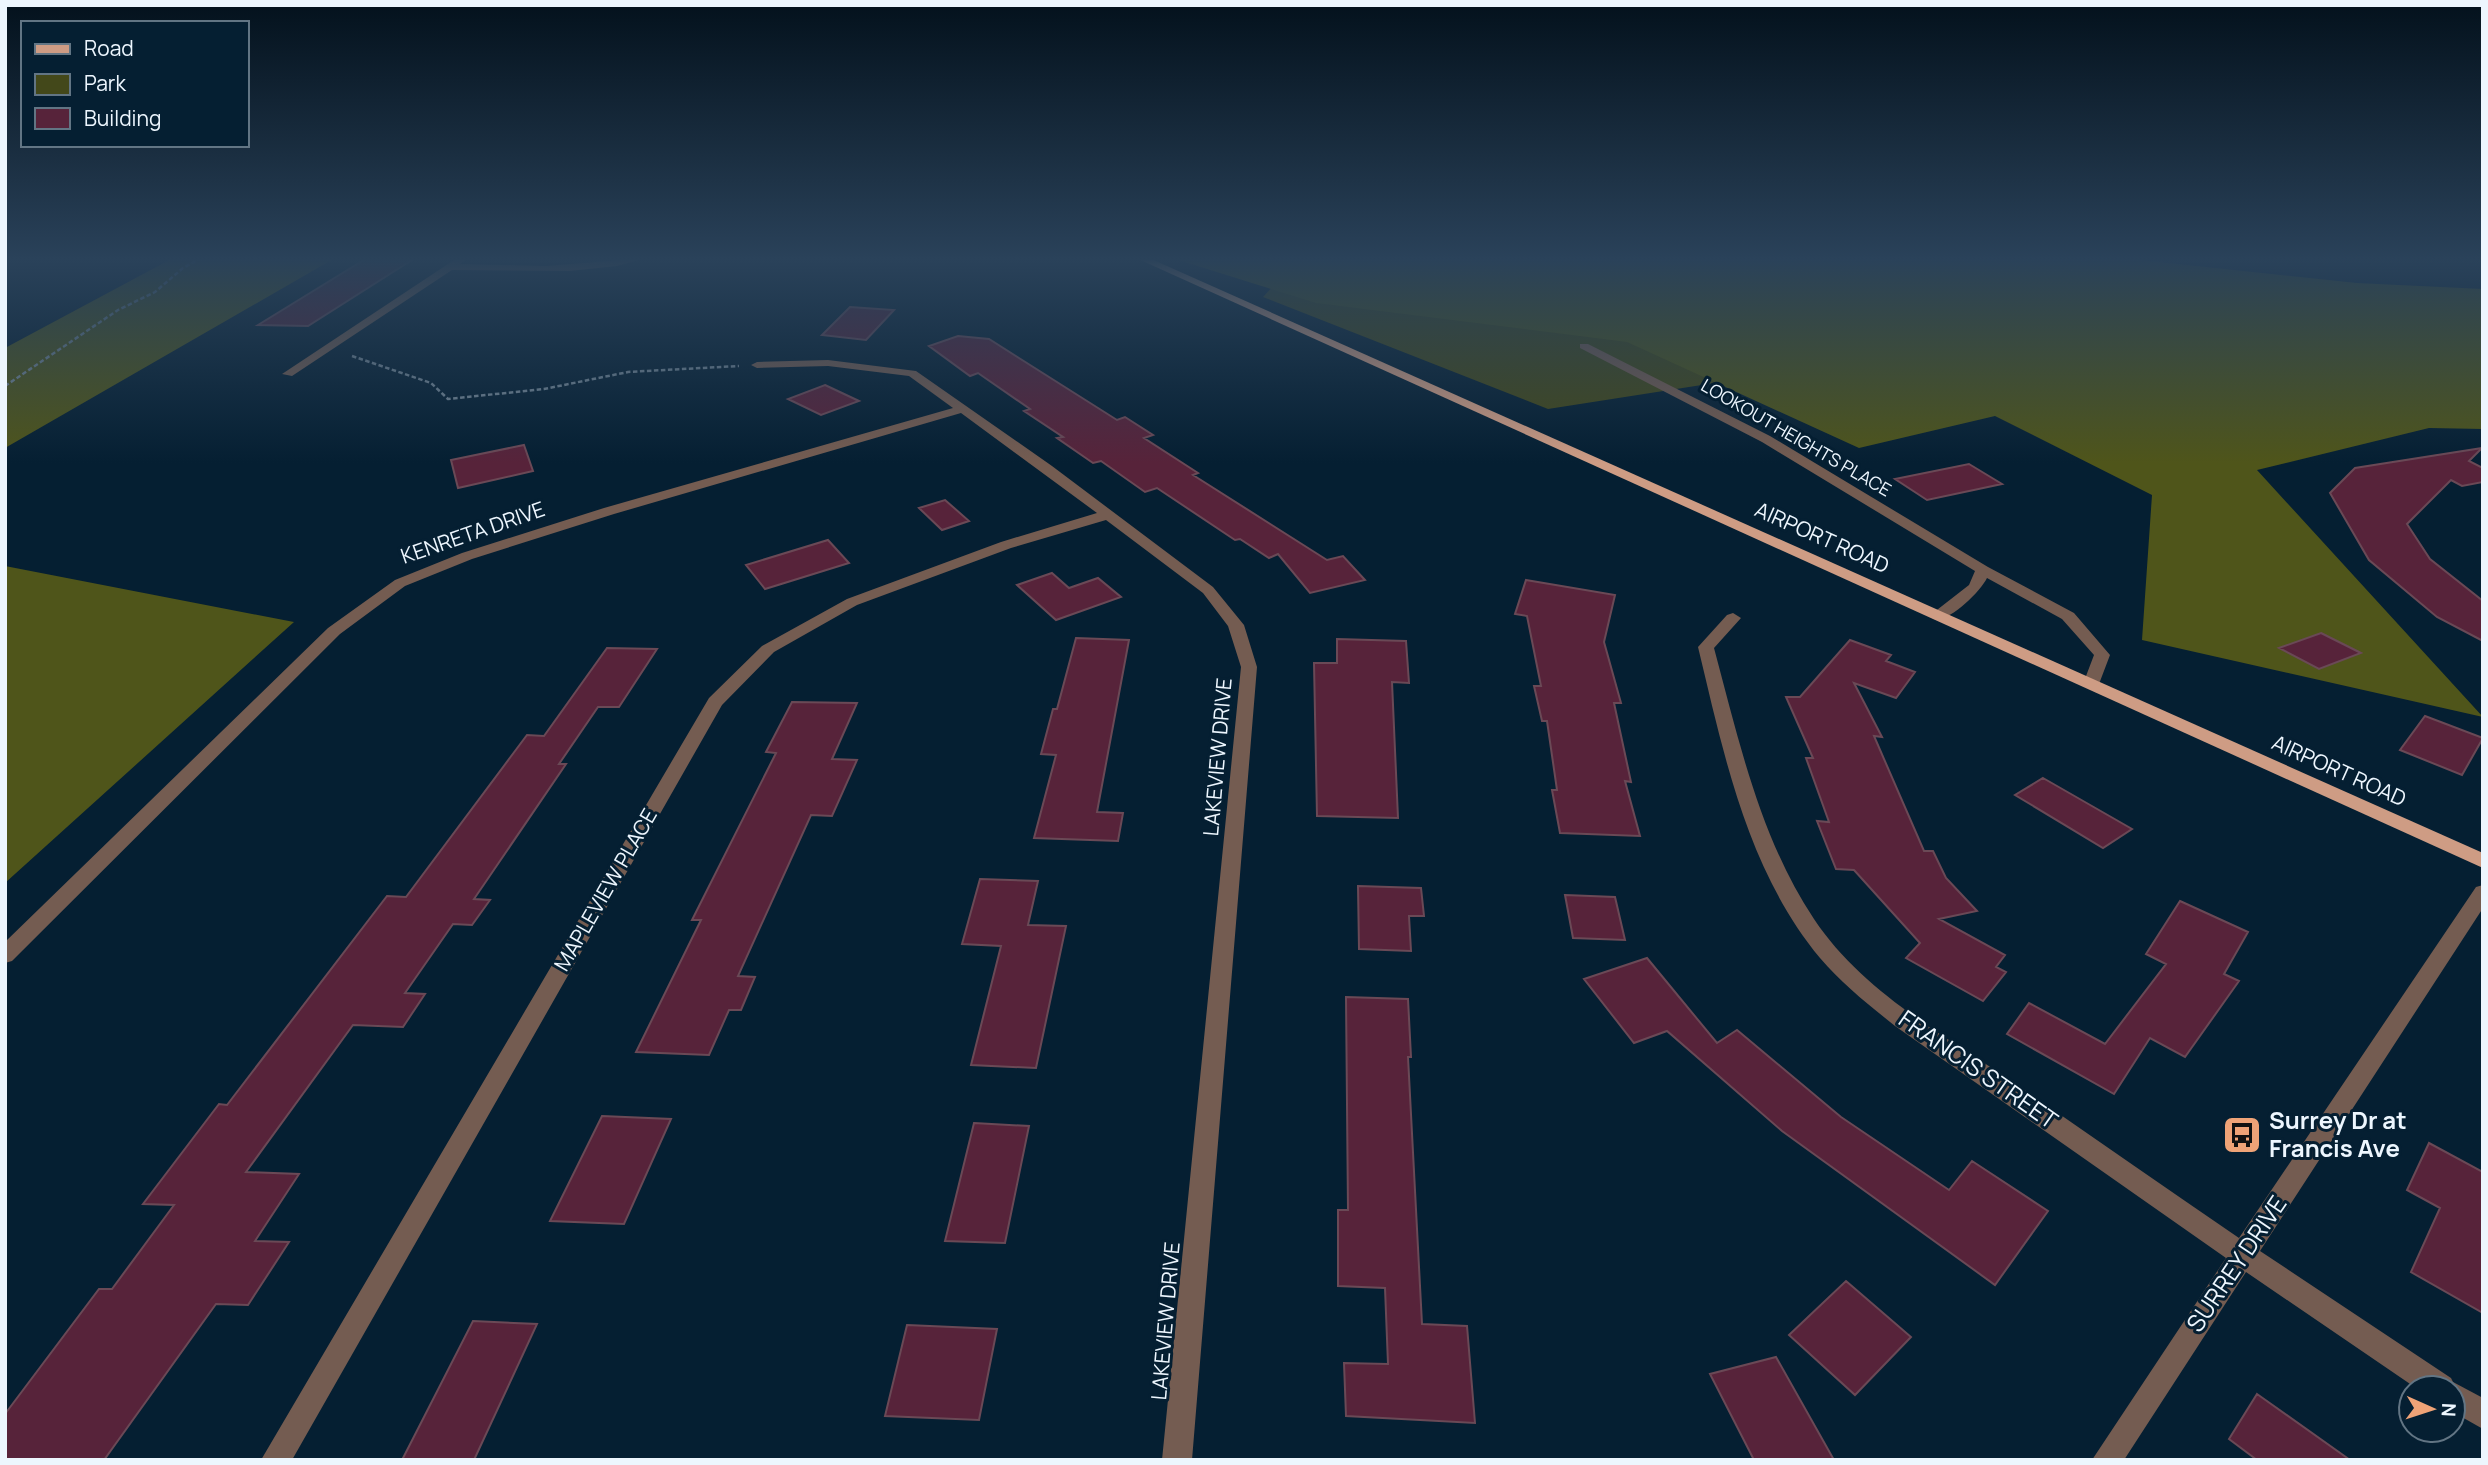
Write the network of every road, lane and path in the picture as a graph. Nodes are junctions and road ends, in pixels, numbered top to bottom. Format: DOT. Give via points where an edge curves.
graph roads {
  1 [pos="94,326"];
  2 [pos="360,326"];
  3 [pos="1293,326"];
  4 [pos="1584,346"];
  5 [pos="329,347"];
  6 [pos="757,365"];
  7 [pos="288,374"];
  8 [pos="5,386"];
  9 [pos="962,409"];
  10 [pos="1107,515"];
  11 [pos="1983,570"];
  12 [pos="1939,616"];
  13 [pos="1733,618"];
  14 [pos="2091,684"];
  15 [pos="2483,861"];
  16 [pos="2483,892"];
  17 [pos="5,955"];
  18 [pos="2241,1257"];
  19 [pos="2420,1374"];
  20 [pos="2467,1405"];
  21 [pos="2483,1415"];
  22 [pos="276,1460"];
  23 [pos="1177,1460"];
  24 [pos="2107,1460"];
  1 -- 8 [label="path"];
  2 -- 5 [label="street"];
  3 -- 12 [label="main road, AIRPORT ROAD"];
  4 -- 11 [label="street, LOOKOUT HEIGHTS PLACE" via="1766,439"];
  5 -- 6 [label="path" via="431,383 449,399 544,389 628,372"];
  5 -- 7 [label="street"];
  6 -- 9 [label="street, LAKEVIEW DRIVE" via="828,363 912,373"];
  9 -- 10 [label="street, LAKEVIEW DRIVE"];
  9 -- 17 [label="street, KENRETA DRIVE" via="609,511 467,556 400,583 334,631"];
  10 -- 22 [label="street, MAPLEVIEW PLACE" via="1006,545 852,602 768,649 715,702"];
  10 -- 23 [label="street, LAKEVIEW DRIVE" via="1208,590 1236,625 1249,667"];
  11 -- 12 [label="street" via="1975,587"];
  11 -- 14 [label="street, LOOKOUT HEIGHTS PLACE" via="2067,616 2102,655"];
  12 -- 14 [label="main road, AIRPORT ROAD"];
  13 -- 18 [label="street, FRANCIS STREET" via="1706,647 1742,787 1769,862 1809,929 1861,988"];
  14 -- 15 [label="main road, AIRPORT ROAD"];
  16 -- 18 [label="street, SURREY DRIVE"];
  18 -- 19 [label="street, FRANCIS STREET"];
  18 -- 24 [label="street, SURREY DRIVE"];
  20 -- 21 [label="street"];
}
